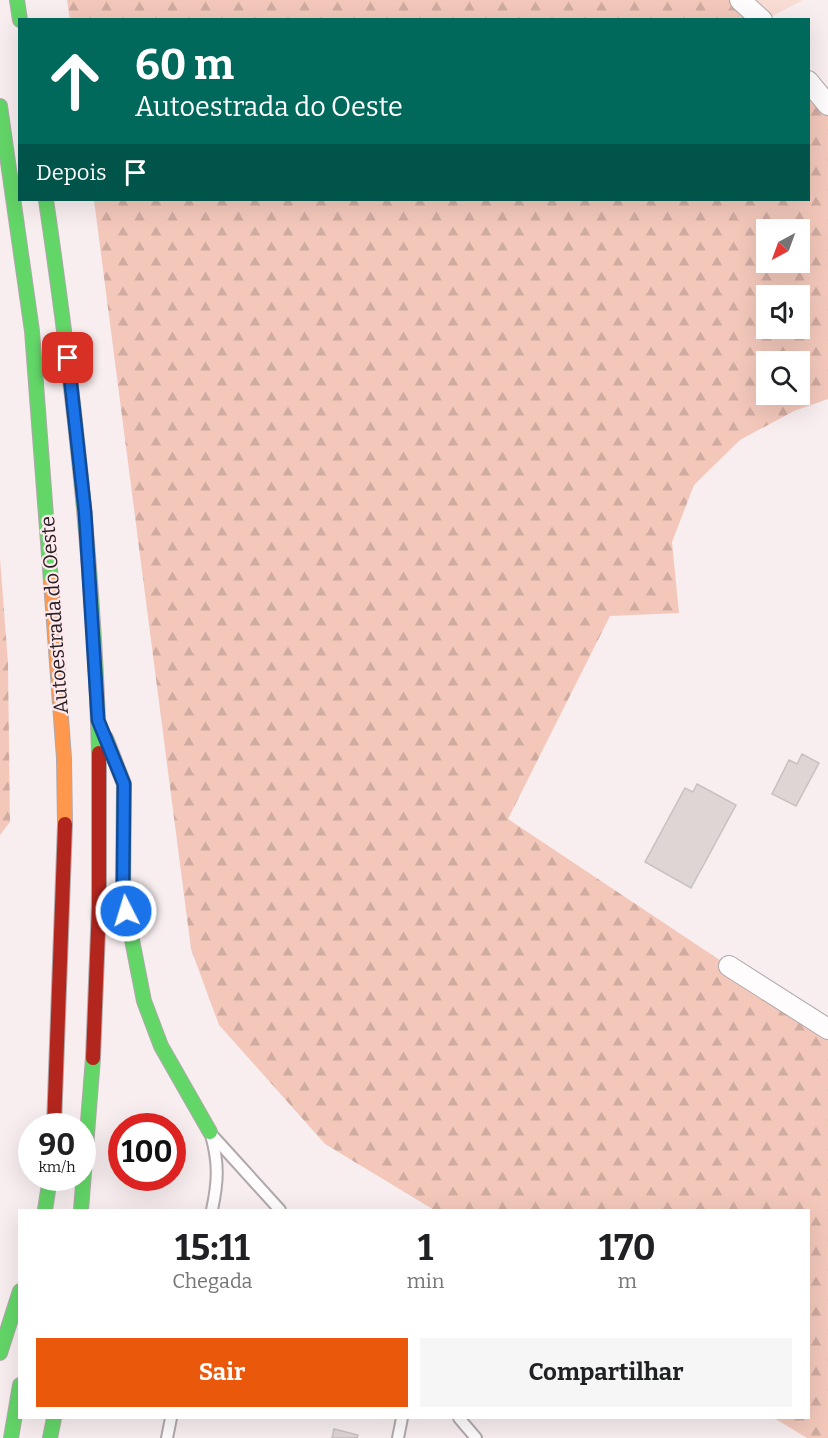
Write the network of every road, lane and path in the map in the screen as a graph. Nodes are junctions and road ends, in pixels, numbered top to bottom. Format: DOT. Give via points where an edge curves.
graph roads {
  1 [pos="17,0"];
  2 [pos="740,0"];
  3 [pos="20,18"];
  4 [pos="760,18"];
  5 [pos="810,83"];
  6 [pos="828,105"];
  7 [pos="0,106"];
  8 [pos="46,201"];
  9 [pos="98,720"];
  10 [pos="729,966"];
  11 [pos="828,1029"];
  12 [pos="54,1113"];
  13 [pos="210,1132"];
  14 [pos="48,1191"];
  15 [pos="45,1209"];
  16 [pos="81,1209"];
  17 [pos="212,1209"];
  18 [pos="279,1209"];
  19 [pos="18,1297"];
  20 [pos="0,1353"];
  21 [pos="18,1397"];
  22 [pos="54,1419"];
  23 [pos="171,1419"];
  24 [pos="402,1419"];
  25 [pos="460,1419"];
  26 [pos="11,1438"];
  27 [pos="50,1438"];
  28 [pos="167,1438"];
  29 [pos="398,1438"];
  30 [pos="476,1438"];
  1 -- 3 [label="highway"];
  2 -- 4 [label="street"];
  5 -- 6 [label="street"];
  7 -- 12 [label="highway, Autoestrada do Oeste" via="32,331 64,758"];
  8 -- 9 [label="highway, Autoestrada do Oeste" via="85,512"];
  9 -- 13 [label="highway" via="124,784 123,894 144,1001 160,1046"];
  9 -- 16 [label="highway, Autoestrada do Oeste" via="98,939"];
  10 -- 11 [label="street"];
  13 -- 17 [label="lane" via="217,1155 218,1183"];
  13 -- 18 [label="lane"];
  14 -- 15 [label="highway"];
  19 -- 20 [label="highway"];
  21 -- 26 [label="highway"];
  22 -- 27 [label="highway"];
  23 -- 28 [label="lane"];
  24 -- 29 [label="lane"];
  25 -- 30 [label="lane"];
}
